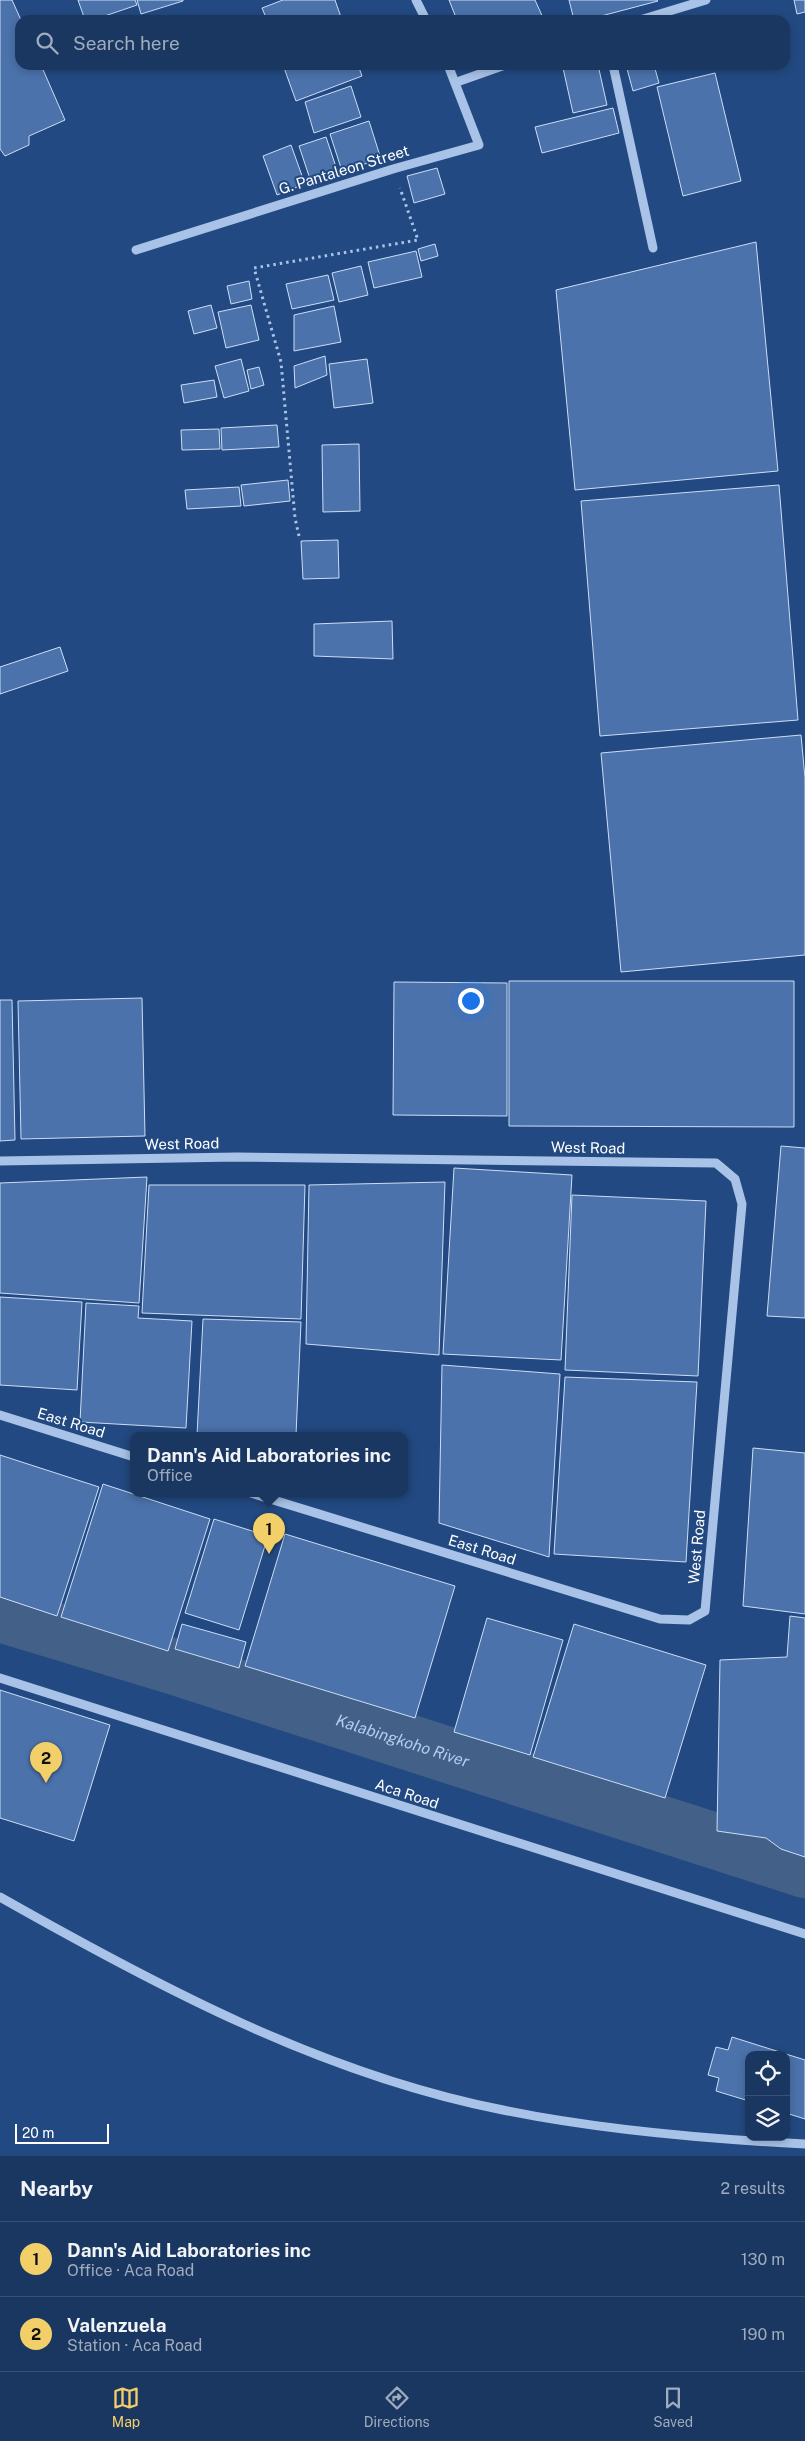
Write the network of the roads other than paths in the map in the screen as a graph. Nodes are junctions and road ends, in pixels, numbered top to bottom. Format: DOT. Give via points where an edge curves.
graph roads {
  1 [pos="416,0"];
  2 [pos="706,0"];
  3 [pos="424,15"];
  4 [pos="656,15"];
  5 [pos="451,70"];
  6 [pos="491,70"];
  7 [pos="614,70"];
  8 [pos="457,82"];
  9 [pos="653,248"];
  10 [pos="136,250"];
  11 [pos="0,1161"];
  12 [pos="0,1415"];
  13 [pos="130,1456"];
  14 [pos="264,1497"];
  15 [pos="705,1611"];
  16 [pos="0,1678"];
  17 [pos="0,1897"];
  18 [pos="805,1934"];
  19 [pos="805,2144"];
  1 -- 3 [label="street"];
  2 -- 4 [label="street"];
  5 -- 8 [label="street, G. Pantaleon Street"];
  6 -- 8 [label="street"];
  7 -- 9 [label="street"];
  8 -- 10 [label="street, G. Pantaleon Street" via="479,145"];
  11 -- 15 [label="street, West Road" via="237,1157 716,1163 735,1179 742,1204"];
  12 -- 13 [label="street, East Road"];
  14 -- 15 [label="street, East Road" via="660,1619 689,1620"];
  16 -- 18 [label="street, Aca Road"];
  17 -- 19 [label="street" via="172,1992 299,2047 428,2092 503,2110 608,2126 718,2139"];
}
